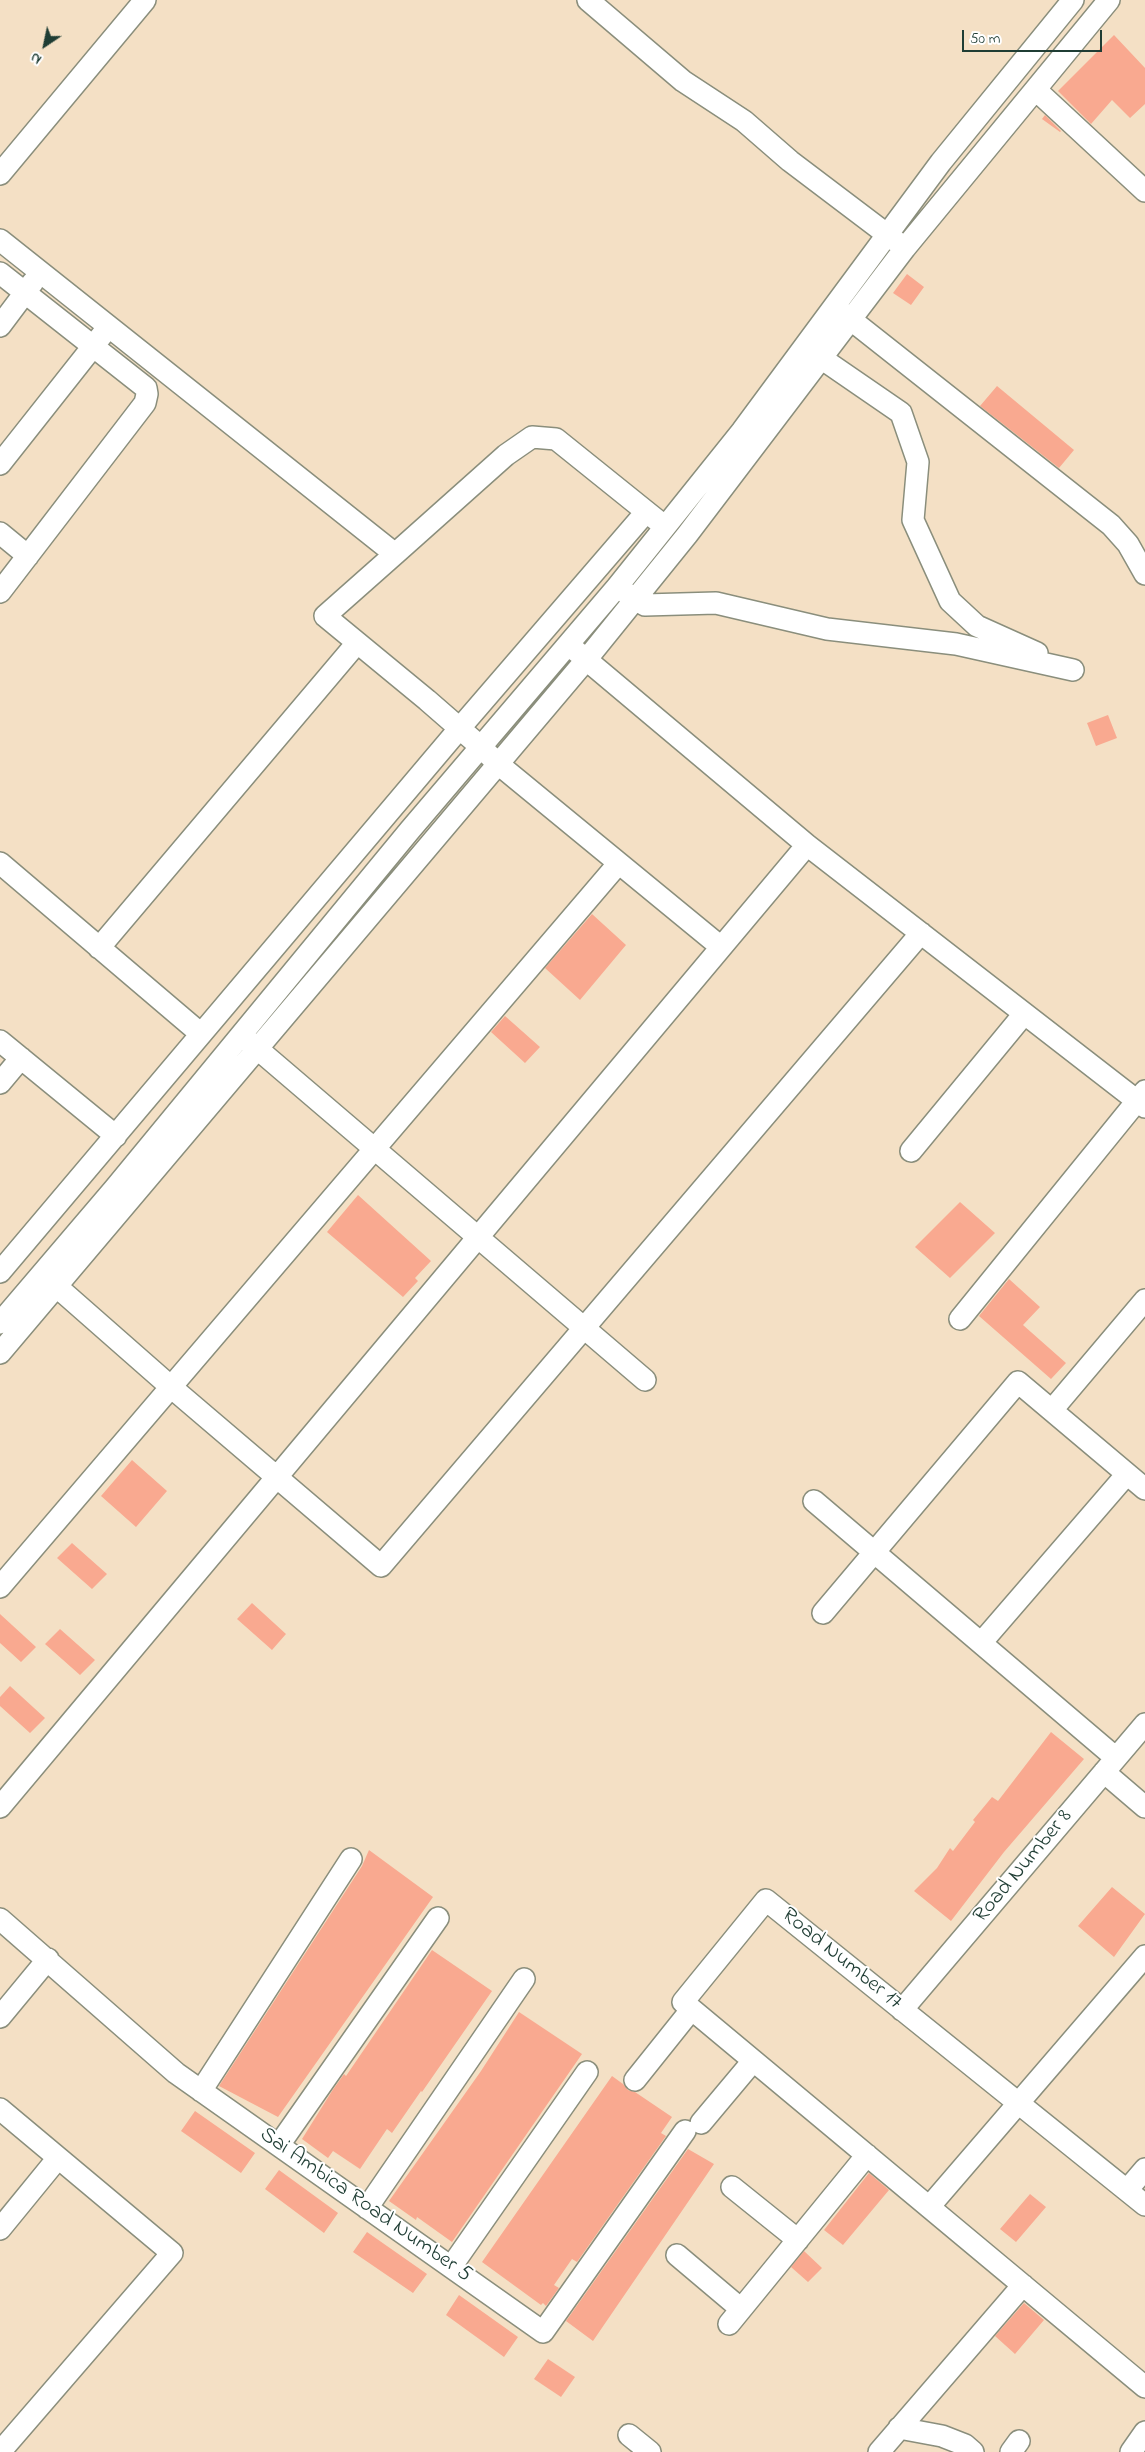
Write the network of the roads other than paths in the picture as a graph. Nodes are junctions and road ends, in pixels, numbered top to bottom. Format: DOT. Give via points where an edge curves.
graph roads {
  1 [pos="145,0"];
  2 [pos="588,0"];
  3 [pos="1073,0"];
  4 [pos="1109,0"];
  5 [pos="1036,90"];
  6 [pos="0,174"];
  7 [pos="1145,191"];
  8 [pos="886,234"];
  9 [pos="0,240"];
  10 [pos="905,248"];
  11 [pos="0,273"];
  12 [pos="41,273"];
  13 [pos="26,292"];
  14 [pos="834,306"];
  15 [pos="851,318"];
  16 [pos="0,326"];
  17 [pos="108,327"];
  18 [pos="93,346"];
  19 [pos="820,358"];
  20 [pos="0,464"];
  21 [pos="646,512"];
  22 [pos="665,527"];
  23 [pos="0,533"];
  24 [pos="395,554"];
  25 [pos="28,556"];
  26 [pos="1145,574"];
  27 [pos="617,587"];
  28 [pos="0,592"];
  29 [pos="635,600"];
  30 [pos="357,643"];
  31 [pos="568,644"];
  32 [pos="586,660"];
  33 [pos="459,729"];
  34 [pos="481,747"];
  35 [pos="497,763"];
  36 [pos="807,844"];
  37 [pos="0,863"];
  38 [pos="618,864"];
  39 [pos="921,933"];
  40 [pos="721,947"];
  41 [pos="99,948"];
  42 [pos="1024,1014"];
  43 [pos="201,1034"];
  44 [pos="0,1041"];
  45 [pos="248,1042"];
  46 [pos="21,1058"];
  47 [pos="0,1083"];
  48 [pos="1142,1100"];
  49 [pos="116,1136"];
  50 [pos="375,1148"];
  51 [pos="911,1151"];
  52 [pos="478,1237"];
  53 [pos="0,1272"];
  54 [pos="49,1280"];
  55 [pos="1145,1300"];
  56 [pos="960,1319"];
  57 [pos="0,1323"];
  58 [pos="584,1328"];
  59 [pos="0,1353"];
  60 [pos="645,1380"];
  61 [pos="171,1387"];
  62 [pos="1052,1410"];
  63 [pos="1127,1474"];
  64 [pos="277,1477"];
  65 [pos="1145,1489"];
  66 [pos="814,1501"];
  67 [pos="875,1552"];
  68 [pos="0,1587"];
  69 [pos="823,1613"];
  70 [pos="981,1643"];
  71 [pos="1145,1724"];
  72 [pos="1110,1765"];
  73 [pos="1145,1806"];
  74 [pos="0,1807"];
  75 [pos="351,1859"];
  76 [pos="438,1918"];
  77 [pos="0,1919"];
  78 [pos="1145,1956"];
  79 [pos="48,1959"];
  80 [pos="524,1979"];
  81 [pos="687,2006"];
  82 [pos="902,2010"];
  83 [pos="0,2017"];
  84 [pos="753,2061"];
  85 [pos="587,2072"];
  86 [pos="635,2080"];
  87 [pos="201,2091"];
  88 [pos="1019,2103"];
  89 [pos="0,2109"];
  90 [pos="279,2145"];
  91 [pos="867,2156"];
  92 [pos="58,2158"];
  93 [pos="1145,2169"];
  94 [pos="732,2187"];
  95 [pos="1127,2190"];
  96 [pos="1145,2205"];
  97 [pos="929,2207"];
  98 [pos="367,2208"];
  99 [pos="0,2229"];
  100 [pos="798,2240"];
  101 [pos="677,2255"];
  102 [pos="451,2267"];
  103 [pos="1023,2285"];
  104 [pos="1145,2387"];
  105 [pos="899,2428"];
  106 [pos="1145,2432"];
  107 [pos="629,2435"];
  108 [pos="0,2452"];
  109 [pos="650,2452"];
  110 [pos="879,2452"];
  111 [pos="973,2452"];
  112 [pos="1131,2452"];
  1 -- 6 [label="street"];
  2 -- 8 [label="street" via="683,81 744,121 790,161"];
  3 -- 8 [label="street"];
  4 -- 5 [label="street"];
  5 -- 7 [label="street"];
  5 -- 10 [label="street"];
  8 -- 10 [label="street"];
  8 -- 14 [label="street"];
  9 -- 12 [label="street"];
  10 -- 15 [label="street"];
  11 -- 13 [label="street"];
  12 -- 13 [label="street"];
  12 -- 17 [label="street"];
  13 -- 16 [label="street"];
  13 -- 18 [label="street"];
  14 -- 15 [label="street"];
  14 -- 22 [label="street" via="742,431"];
  15 -- 19 [label="street"];
  15 -- 26 [label="street" via="1111,525 1128,544"];
  17 -- 18 [label="street"];
  17 -- 24 [label="street"];
  18 -- 20 [label="street"];
  18 -- 25 [label="street" via="146,388 146,403"];
  19 -- 29 [label="street"];
  19 -- 29 [label="street" via="901,413 918,462 914,520 950,601 978,626 1073,670 956,644 827,629 716,603 645,605"];
  21 -- 22 [label="street"];
  21 -- 24 [label="street" via="556,439 532,437 506,455"];
  21 -- 33 [label="street"];
  22 -- 27 [label="street"];
  23 -- 25 [label="street"];
  24 -- 30 [label="street" via="325,616"];
  25 -- 28 [label="street"];
  27 -- 29 [label="street"];
  27 -- 31 [label="street"];
  29 -- 32 [label="street"];
  30 -- 33 [label="street"];
  30 -- 41 [label="street"];
  31 -- 32 [label="street"];
  31 -- 34 [label="street"];
  32 -- 35 [label="street"];
  32 -- 36 [label="street"];
  33 -- 34 [label="street"];
  33 -- 43 [label="street"];
  34 -- 35 [label="street"];
  34 -- 45 [label="street"];
  35 -- 38 [label="street"];
  35 -- 45 [label="street"];
  36 -- 39 [label="street"];
  36 -- 40 [label="street"];
  37 -- 41 [label="street"];
  38 -- 40 [label="street"];
  38 -- 50 [label="street"];
  39 -- 42 [label="street"];
  39 -- 58 [label="street"];
  40 -- 52 [label="street"];
  41 -- 43 [label="street"];
  42 -- 48 [label="street"];
  42 -- 51 [label="street"];
  43 -- 49 [label="street"];
  44 -- 46 [label="street"];
  45 -- 50 [label="street"];
  45 -- 54 [label="street"];
  46 -- 47 [label="street"];
  46 -- 49 [label="street"];
  48 -- 56 [label="street"];
  49 -- 53 [label="street"];
  50 -- 52 [label="street"];
  50 -- 61 [label="street"];
  52 -- 58 [label="street"];
  52 -- 64 [label="street"];
  54 -- 57 [label="street"];
  54 -- 59 [label="street"];
  54 -- 61 [label="street"];
  55 -- 62 [label="street"];
  58 -- 60 [label="street"];
  58 -- 64 [label="street" via="381,1566"];
  61 -- 64 [label="street"];
  61 -- 68 [label="street"];
  62 -- 63 [label="street"];
  62 -- 67 [label="street" via="1018,1382"];
  63 -- 65 [label="street"];
  63 -- 70 [label="street"];
  64 -- 74 [label="street"];
  66 -- 67 [label="street"];
  67 -- 69 [label="street"];
  67 -- 70 [label="street"];
  70 -- 72 [label="street"];
  71 -- 72 [label="street, Road Number 8"];
  72 -- 73 [label="street"];
  72 -- 82 [label="street, Road Number 8"];
  75 -- 87 [label="street"];
  76 -- 90 [label="street"];
  77 -- 79 [label="street, Sai Ambica Road Number 5"];
  78 -- 88 [label="street"];
  79 -- 83 [label="street"];
  79 -- 87 [label="street, Sai Ambica Road Number 5" via="176,2073"];
  80 -- 98 [label="street"];
  81 -- 82 [label="street, Road Number 17" via="766,1900"];
  81 -- 84 [label="street"];
  81 -- 86 [label="street"];
  82 -- 88 [label="street, Road Number 17"];
  84 -- 91 [label="street"];
  84 -- 102 [label="street, Sai Ambica Road Number 5" via="693,2127 543,2332"];
  85 -- 102 [label="street"];
  87 -- 90 [label="street, Sai Ambica Road Number 5"];
  88 -- 95 [label="street, Road Number 17"];
  88 -- 97 [label="street"];
  89 -- 92 [label="street"];
  90 -- 98 [label="street, Sai Ambica Road Number 5"];
  91 -- 97 [label="street"];
  91 -- 100 [label="street"];
  92 -- 99 [label="street"];
  92 -- 108 [label="street" via="172,2253"];
  93 -- 95 [label="street"];
  94 -- 100 [label="street"];
  95 -- 96 [label="street, Road Number 17"];
  97 -- 103 [label="street"];
  98 -- 102 [label="street, Sai Ambica Road Number 5"];
  100 -- 101 [label="street" via="735,2316"];
  103 -- 104 [label="street"];
  103 -- 105 [label="street"];
  105 -- 110 [label="street"];
  105 -- 111 [label="street" via="942,2436 965,2445"];
  106 -- 112 [label="street"];
  107 -- 109 [label="street"];
}
